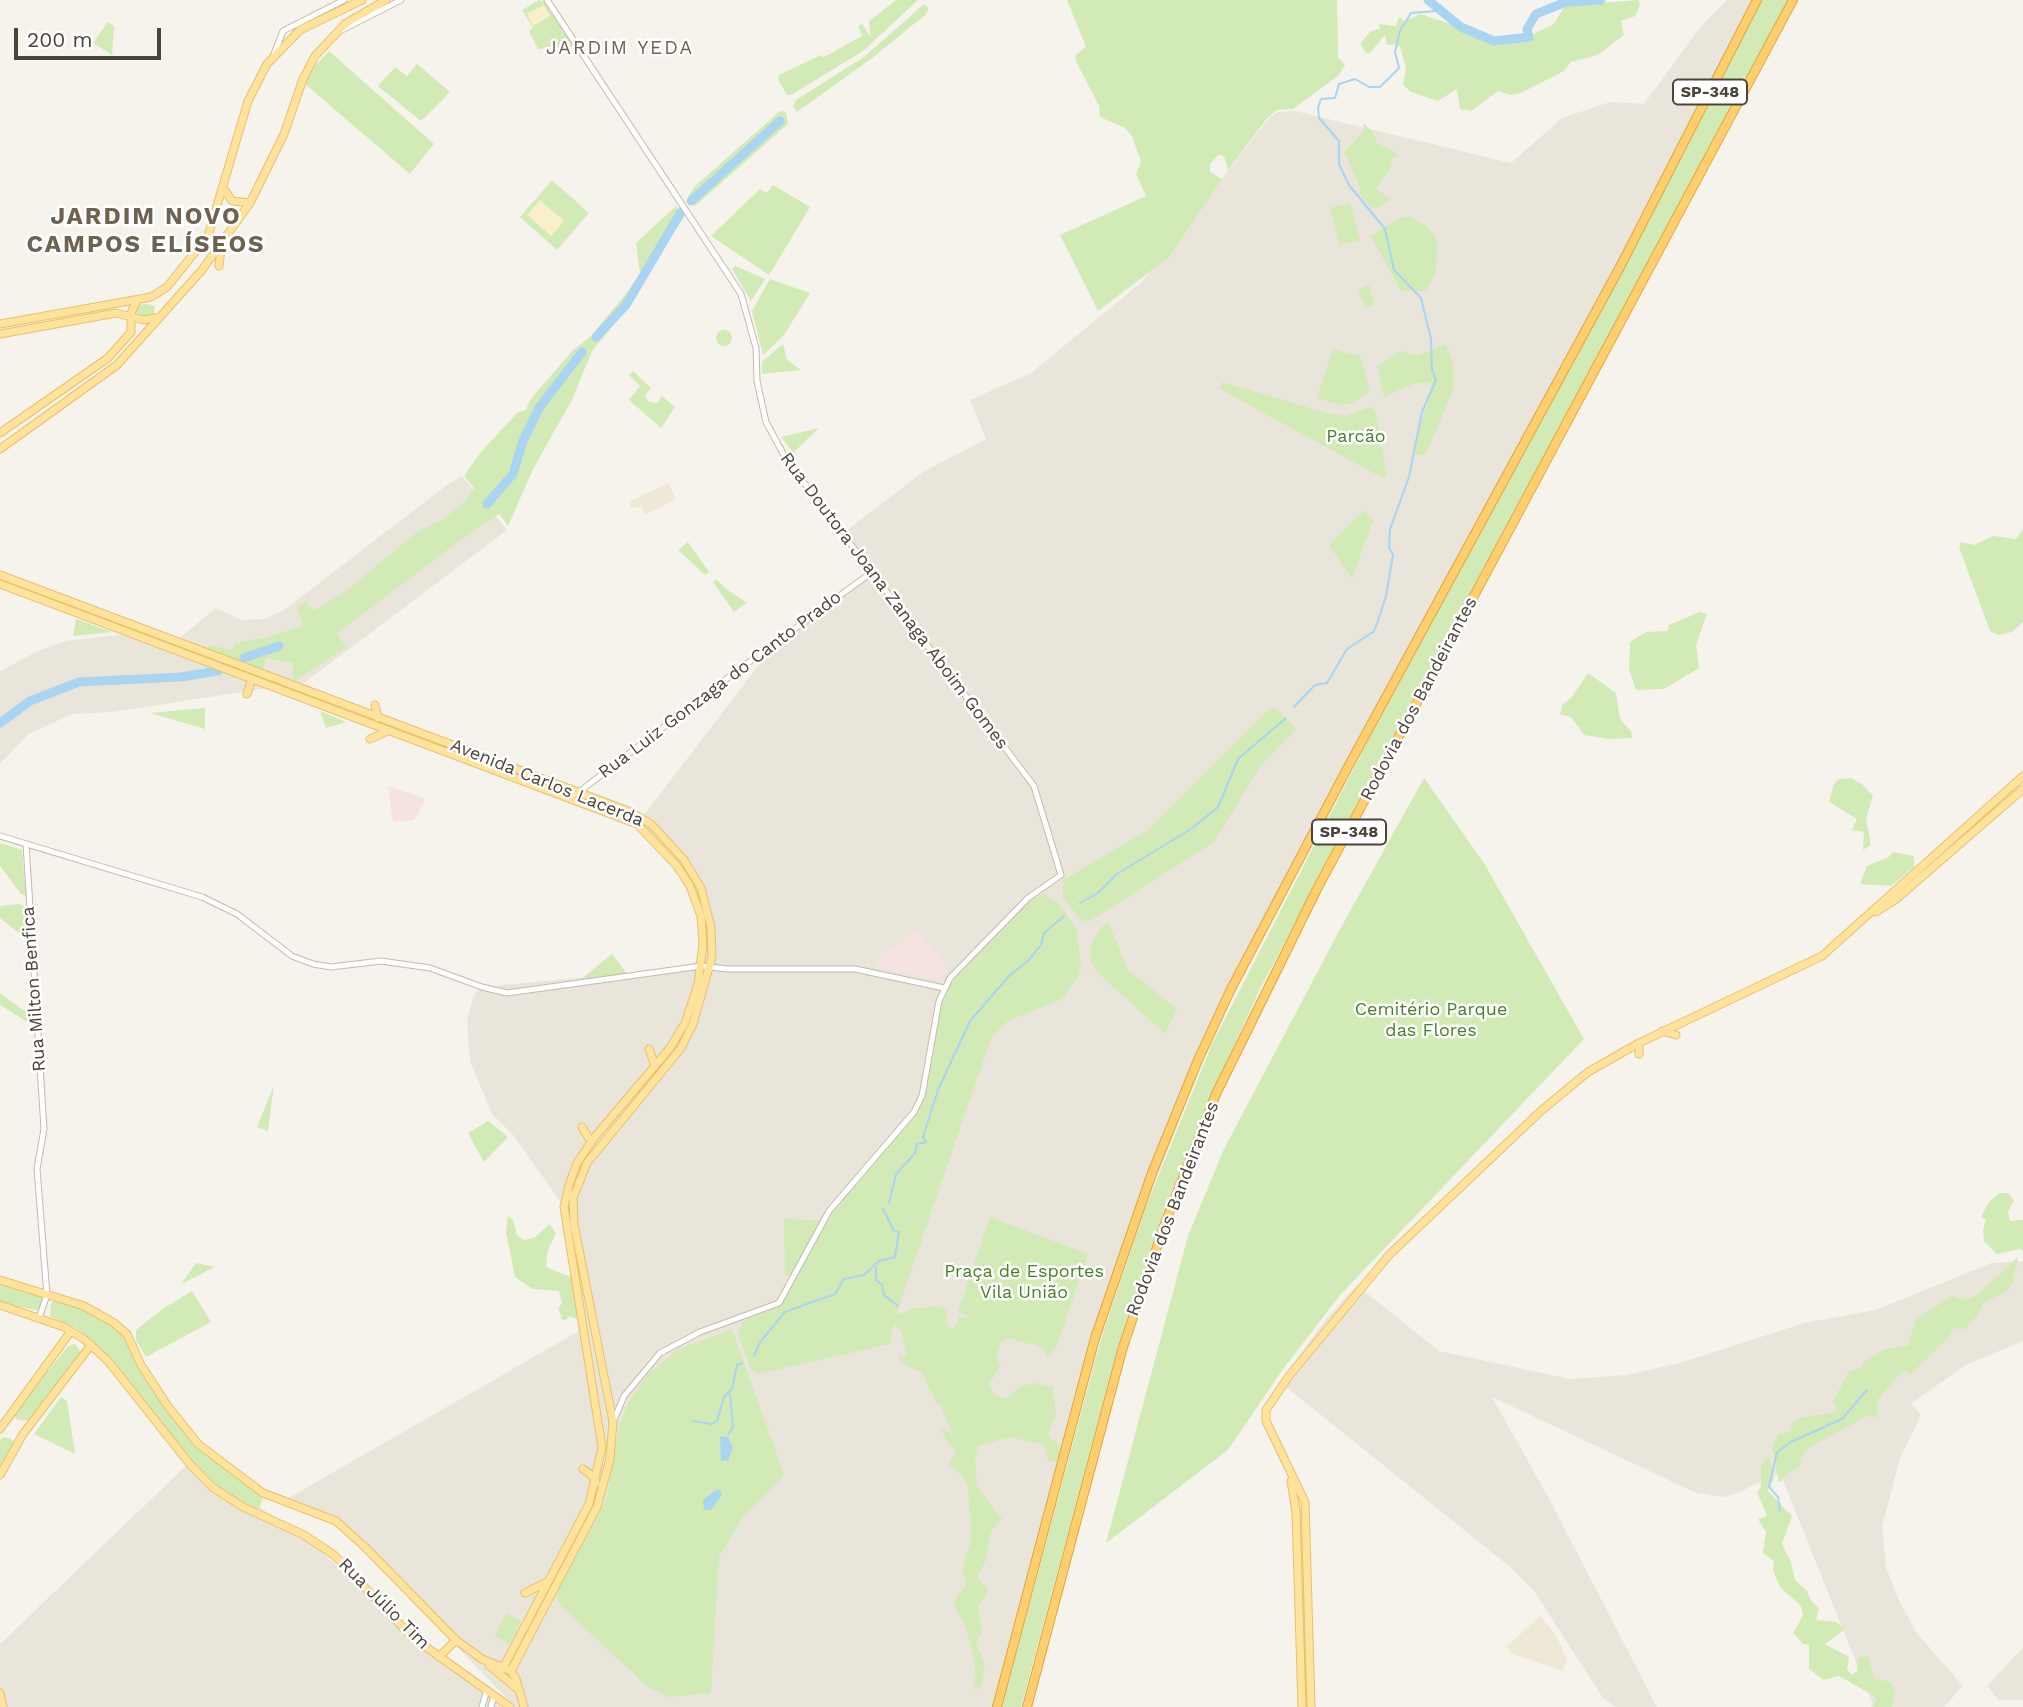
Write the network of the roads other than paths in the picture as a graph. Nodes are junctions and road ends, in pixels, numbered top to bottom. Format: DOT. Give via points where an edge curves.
graph roads {
  1 [pos="344,0"];
  2 [pos="362,0"];
  3 [pos="386,0"];
  4 [pos="401,0"];
  5 [pos="547,0"];
  6 [pos="1757,0"];
  7 [pos="1793,0"];
  8 [pos="338,33"];
  9 [pos="274,54"];
  10 [pos="223,185"];
  11 [pos="250,203"];
  12 [pos="222,244"];
  13 [pos="219,266"];
  14 [pos="138,300"];
  15 [pos="131,316"];
  16 [pos="160,317"];
  17 [pos="0,324"];
  18 [pos="0,334"];
  19 [pos="39,407"];
  20 [pos="47,418"];
  21 [pos="0,433"];
  22 [pos="0,449"];
  23 [pos="872,572"];
  24 [pos="0,575"];
  25 [pos="0,584"];
  26 [pos="253,679"];
  27 [pos="247,694"];
  28 [pos="375,705"];
  29 [pos="378,718"];
  30 [pos="390,730"];
  31 [pos="370,739"];
  32 [pos="521,775"];
  33 [pos="2023,776"];
  34 [pos="2023,789"];
  35 [pos="579,792"];
  36 [pos="568,797"];
  37 [pos="0,836"];
  38 [pos="26,844"];
  39 [pos="1872,914"];
  40 [pos="701,966"];
  41 [pos="711,967"];
  42 [pos="944,988"];
  43 [pos="1662,1031"];
  44 [pos="1676,1035"];
  45 [pos="686,1040"];
  46 [pos="1639,1043"];
  47 [pos="692,1048"];
  48 [pos="649,1049"];
  49 [pos="1639,1054"];
  50 [pos="656,1066"];
  51 [pos="624,1117"];
  52 [pos="582,1127"];
  53 [pos="628,1127"];
  54 [pos="591,1142"];
  55 [pos="0,1280"];
  56 [pos="47,1284"];
  57 [pos="36,1291"];
  58 [pos="47,1295"];
  59 [pos="0,1305"];
  60 [pos="39,1318"];
  61 [pos="71,1331"];
  62 [pos="91,1345"];
  63 [pos="612,1422"];
  64 [pos="0,1429"];
  65 [pos="583,1469"];
  66 [pos="1290,1473"];
  67 [pos="0,1475"];
  68 [pos="596,1483"];
  69 [pos="549,1581"];
  70 [pos="525,1593"];
  71 [pos="456,1640"];
  72 [pos="439,1657"];
  73 [pos="482,1659"];
  74 [pos="507,1669"];
  75 [pos="0,1693"];
  76 [pos="521,1693"];
  77 [pos="493,1695"];
  78 [pos="2,1707"];
  79 [pos="482,1707"];
  80 [pos="491,1707"];
  81 [pos="510,1707"];
  82 [pos="524,1707"];
  83 [pos="997,1707"];
  84 [pos="1027,1707"];
  85 [pos="1302,1707"];
  86 [pos="1311,1707"];
  1 -- 9 [label="street" via="283,31"];
  2 -- 9 [label="main road" via="300,30"];
  3 -- 8 [label="main road" via="357,15"];
  4 -- 8 [label="street"];
  5 -- 23 [label="street, Rua Doutora Joana Zanaga Aboim Gomes" via="741,294 756,348 757,380 769,429 786,459"];
  6 -- 83 [label="highway, Rodovia dos Bandeirantes / SP-348" via="1614,278 1348,767 1198,1060 1152,1174 1095,1338"];
  7 -- 84 [label="highway, Rodovia dos Bandeirantes / SP-348" via="1317,891 1216,1094 1164,1223 1122,1347"];
  8 -- 11 [label="main road" via="323,46 303,79 288,124"];
  9 -- 10 [label="main road" via="251,93"];
  10 -- 11 [label="main road" via="229,199"];
  10 -- 14 [label="main road" via="204,244 167,287"];
  11 -- 12 [label="main road"];
  12 -- 13 [label="main road"];
  12 -- 16 [label="main road"];
  14 -- 15 [label="main road"];
  14 -- 17 [label="main road"];
  15 -- 16 [label="main road" via="144,320"];
  15 -- 18 [label="main road" via="107,314"];
  15 -- 19 [label="main road" via="131,332 114,351"];
  16 -- 20 [label="main road" via="117,365"];
  19 -- 20 [label="main road"];
  19 -- 21 [label="main road"];
  20 -- 22 [label="main road"];
  23 -- 35 [label="street, Rua Luiz Gonzaga do Canto Prado"];
  23 -- 42 [label="street, Rua Doutora Joana Zanaga Aboim Gomes" via="1034,786 1061,875 1022,905"];
  24 -- 29 [label="main road, Avenida Carlos Lacerda"];
  25 -- 26 [label="main road, Avenida Carlos Lacerda"];
  26 -- 27 [label="main road"];
  26 -- 30 [label="main road, Avenida Carlos Lacerda"];
  28 -- 29 [label="main road"];
  29 -- 32 [label="main road, Avenida Carlos Lacerda"];
  30 -- 31 [label="main road"];
  30 -- 32 [label="main road, Avenida Carlos Lacerda"];
  32 -- 35 [label="main road, Avenida Carlos Lacerda"];
  32 -- 36 [label="main road, Avenida Carlos Lacerda"];
  33 -- 39 [label="main road"];
  34 -- 39 [label="main road" via="1895,900"];
  35 -- 36 [label="street, Rua Luiz Gonzaga do Canto Prado"];
  35 -- 41 [label="main road, Avenida Carlos Lacerda" via="644,820 684,860 701,888 708,914"];
  36 -- 40 [label="main road, Avenida Carlos Lacerda" via="637,824 677,866 701,916"];
  37 -- 38 [label="street"];
  38 -- 40 [label="street" via="202,897 237,914 292,956 313,964 331,967 381,961 430,968 507,993"];
  38 -- 56 [label="street, Rua Milton Benfica" via="44,1135 37,1169"];
  39 -- 43 [label="main road" via="1822,956"];
  40 -- 41 [label="street"];
  40 -- 50 [label="main road, Avenida Carlos Lacerda" via="685,1023"];
  41 -- 42 [label="street" via="855,969"];
  41 -- 45 [label="main road, Avenida Carlos Lacerda"];
  42 -- 63 [label="street" via="922,1096 914,1112 829,1211 779,1303 660,1353 624,1396"];
  43 -- 44 [label="main road"];
  43 -- 46 [label="main road"];
  45 -- 47 [label="main road"];
  45 -- 51 [label="main road, Avenida Carlos Lacerda"];
  46 -- 49 [label="main road"];
  46 -- 66 [label="main road" via="1588,1072 1502,1144 1389,1255 1340,1312 1266,1410 1270,1433"];
  48 -- 50 [label="main road"];
  50 -- 54 [label="main road, Avenida Carlos Lacerda"];
  51 -- 53 [label="main road"];
  51 -- 63 [label="main road, Avenida Carlos Lacerda" via="587,1163 572,1209"];
  52 -- 54 [label="main road"];
  54 -- 68 [label="main road, Avenida Carlos Lacerda" via="570,1181 564,1207 599,1416 602,1447"];
  55 -- 57 [label="main road"];
  56 -- 57 [label="street"];
  56 -- 58 [label="street, Rua Milton Benfica"];
  57 -- 58 [label="main road"];
  58 -- 60 [label="street, Rua Milton Benfica"];
  58 -- 71 [label="main road" via="84,1306 114,1323 127,1334 141,1365 198,1444 263,1493 336,1521"];
  59 -- 60 [label="main road, Rua Júlio Tim"];
  60 -- 61 [label="main road, Rua Júlio Tim"];
  61 -- 62 [label="main road, Rua Júlio Tim"];
  61 -- 64 [label="main road"];
  62 -- 67 [label="main road" via="23,1434"];
  62 -- 72 [label="main road, Rua Júlio Tim" via="212,1487 334,1555 406,1631"];
  63 -- 74 [label="main road, Avenida Carlos Lacerda" via="610,1459 597,1507"];
  65 -- 68 [label="main road"];
  66 -- 85 [label="main road" via="1295,1502"];
  66 -- 86 [label="main road" via="1305,1502"];
  68 -- 69 [label="main road, Avenida Carlos Lacerda"];
  69 -- 70 [label="main road"];
  69 -- 74 [label="main road, Avenida Carlos Lacerda"];
  71 -- 72 [label="main road"];
  71 -- 73 [label="main road"];
  72 -- 77 [label="main road, Rua Júlio Tim"];
  73 -- 74 [label="main road"];
  73 -- 76 [label="main road"];
  74 -- 76 [label="main road"];
  75 -- 78 [label="main road"];
  76 -- 77 [label="main road" via="516,1705"];
  76 -- 82 [label="main road"];
  77 -- 79 [label="street"];
  77 -- 80 [label="street"];
  77 -- 81 [label="main road, Rua Júlio Tim"];
}
